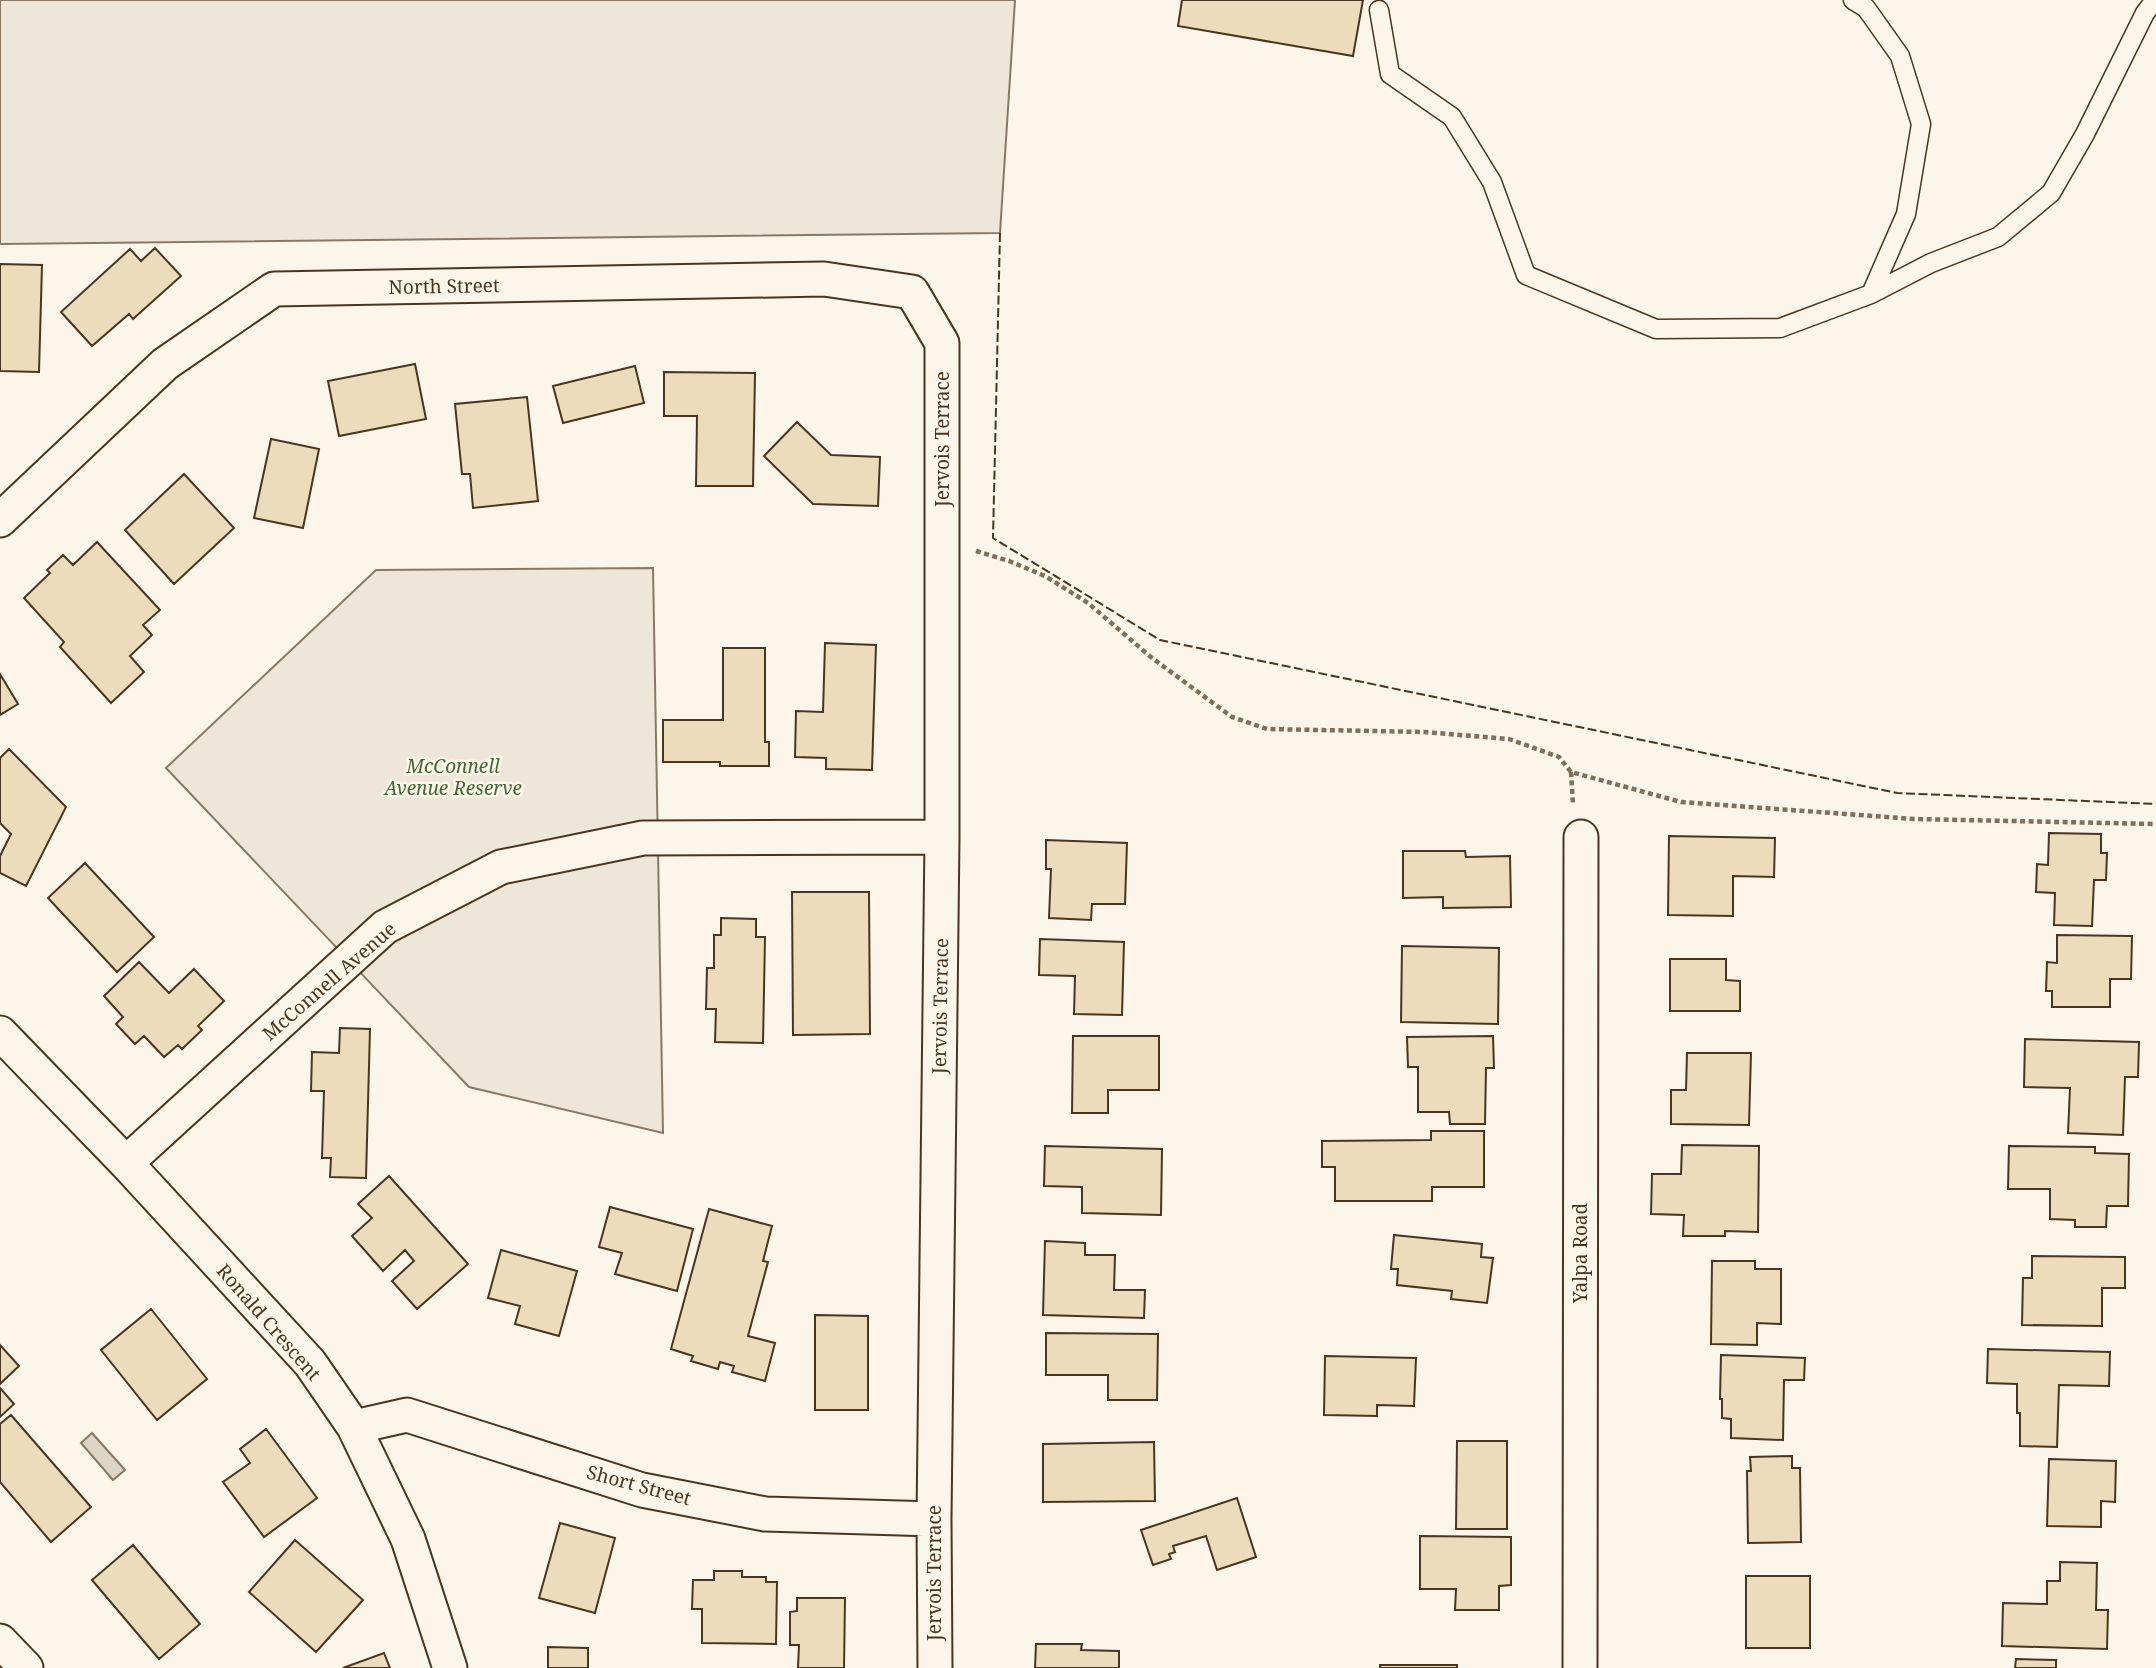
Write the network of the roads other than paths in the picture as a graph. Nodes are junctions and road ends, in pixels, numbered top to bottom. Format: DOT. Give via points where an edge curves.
graph roads {
  1 [pos="1853,0"];
  2 [pos="2155,0"];
  3 [pos="1379,10"];
  4 [pos="1871,294"];
  5 [pos="942,343"];
  6 [pos="0,520"];
  7 [pos="942,837"];
  8 [pos="1581,837"];
  9 [pos="0,1033"];
  10 [pos="126,1163"];
  11 [pos="354,1427"];
  12 [pos="933,1519"];
  13 [pos="0,1642"];
  14 [pos="26,1668"];
  15 [pos="450,1668"];
  16 [pos="935,1668"];
  17 [pos="1580,1668"];
  1 -- 4 [label="lane" via="1866,8 1900,56 1921,124 1906,214"];
  2 -- 4 [label="lane" via="2051,192 1998,237 1931,263"];
  3 -- 4 [label="lane" via="1390,74 1452,117 1492,182 1526,275 1656,329 1780,328"];
  5 -- 6 [label="street, North Street" via="912,292 824,279 274,289 165,364"];
  5 -- 7 [label="street, Jervois Terrace"];
  7 -- 10 [label="street, McConnell Avenue" via="643,838 501,867 385,927"];
  7 -- 12 [label="street, Jervois Terrace"];
  8 -- 17 [label="street, Yalpa Road"];
  9 -- 10 [label="street, Ronald Crescent"];
  10 -- 11 [label="street, Ronald Crescent" via="310,1363"];
  11 -- 12 [label="street, Short Street" via="407,1415 642,1490 765,1514"];
  11 -- 15 [label="street, Ronald Crescent" via="408,1539"];
  12 -- 16 [label="street, Jervois Terrace"];
  13 -- 14 [label="street"];
}
